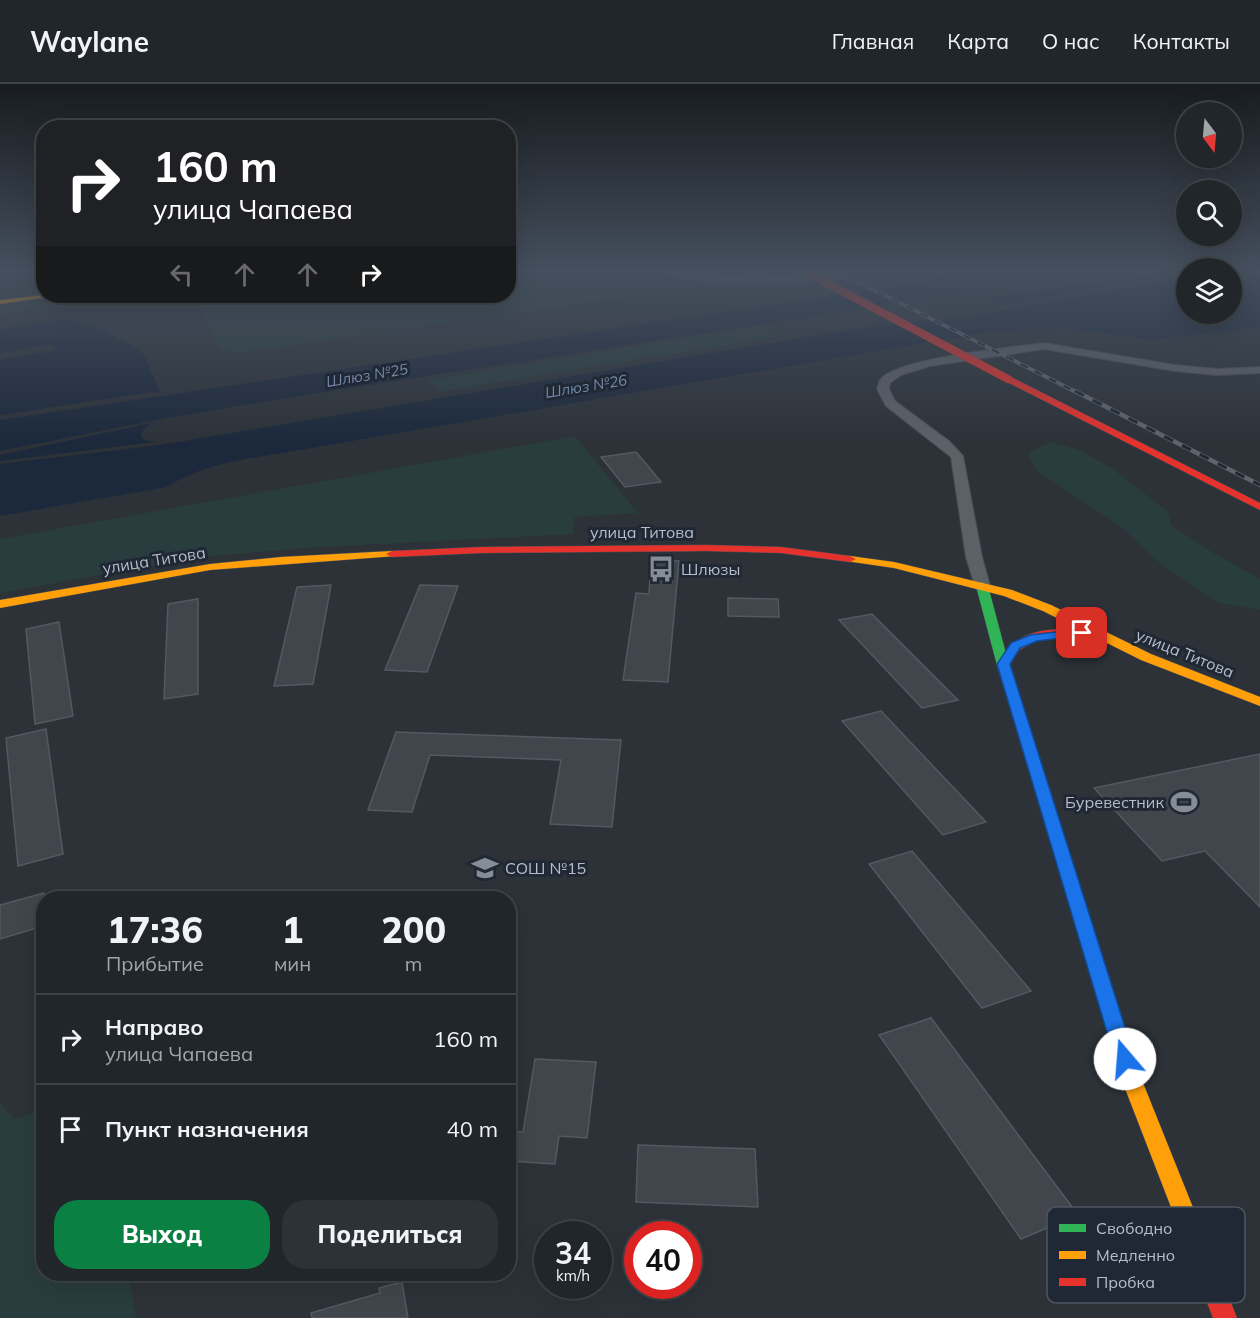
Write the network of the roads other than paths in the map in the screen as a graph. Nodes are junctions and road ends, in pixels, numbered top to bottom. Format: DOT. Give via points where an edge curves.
graph roads {
  1 [pos="911,328"];
  2 [pos="1260,370"];
  3 [pos="1114,435"];
  4 [pos="1260,507"];
  5 [pos="1260,520"];
  6 [pos="982,586"];
  7 [pos="0,604"];
  8 [pos="1047,608"];
  9 [pos="1095,633"];
  10 [pos="1141,639"];
  11 [pos="1003,664"];
  12 [pos="1260,702"];
  13 [pos="1182,1207"];
  14 [pos="1219,1303"];
  15 [pos="1225,1318"];
  1 -- 3 [label="main road, bridge"];
  2 -- 6 [label="street" via="1217,372 1175,368 1063,347 1026,346 928,363 885,381 883,389 890,404 957,456"];
  3 -- 4 [label="main road"];
  3 -- 5 [label="main road"];
  6 -- 7 [label="main road, улица Титова" via="894,565 781,550 504,550 210,567"];
  6 -- 8 [label="main road, улица Титова"];
  6 -- 11 [label="main road"];
  8 -- 9 [label="main road, улица Титова"];
  8 -- 10 [label="main road"];
  9 -- 11 [label="main road" via="1035,638 1016,646"];
  9 -- 12 [label="main road, улица Титова"];
  11 -- 13 [label="main road" via="1131,1078"];
  14 -- 15 [label="main road"];
}
